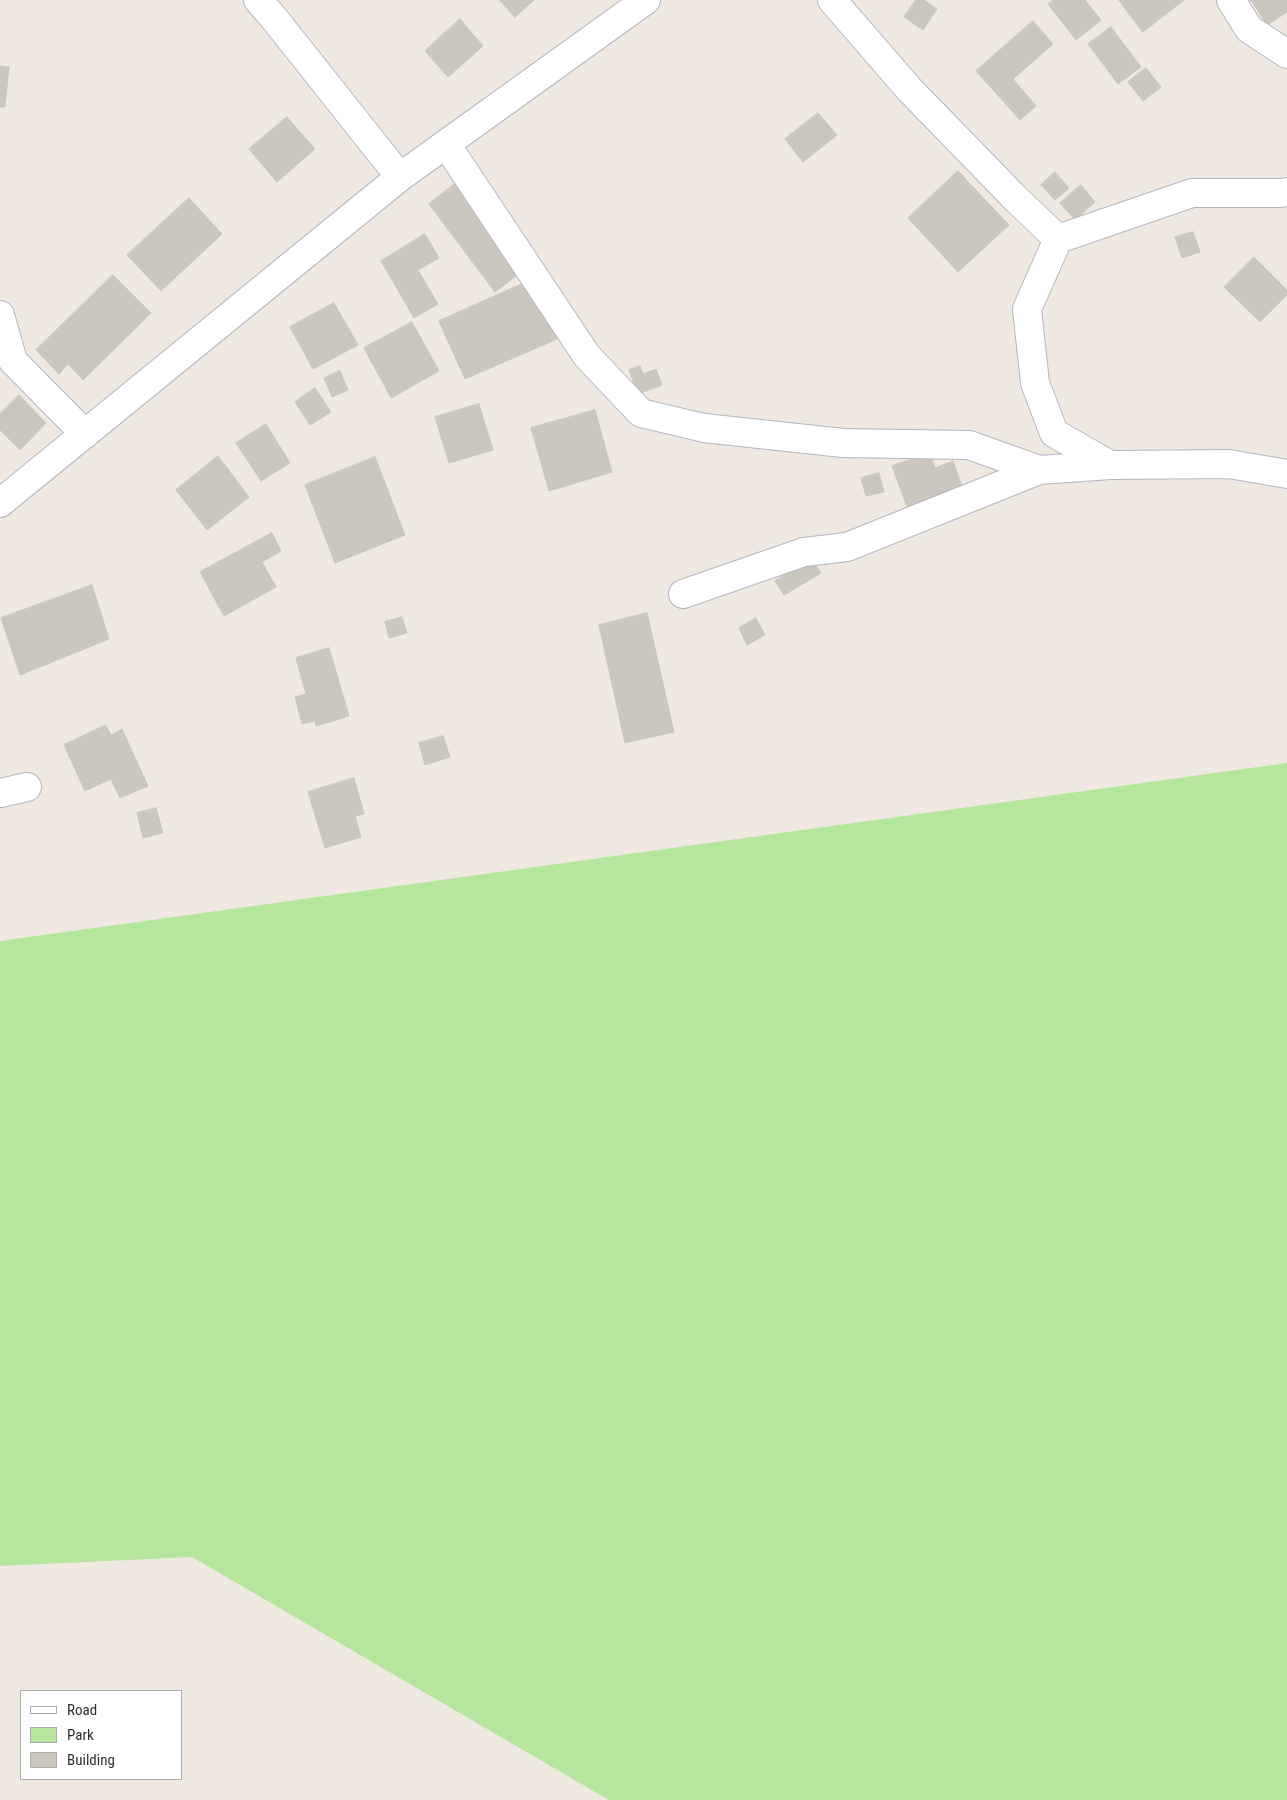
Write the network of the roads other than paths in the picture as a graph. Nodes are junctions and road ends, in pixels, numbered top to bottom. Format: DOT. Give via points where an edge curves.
graph roads {
  1 [pos="258,0"];
  2 [pos="646,0"];
  3 [pos="832,0"];
  4 [pos="1231,0"];
  5 [pos="1287,54"];
  6 [pos="446,144"];
  7 [pos="400,177"];
  8 [pos="1287,192"];
  9 [pos="1058,239"];
  10 [pos="0,315"];
  11 [pos="85,434"];
  12 [pos="1110,465"];
  13 [pos="1039,470"];
  14 [pos="1287,474"];
  15 [pos="0,503"];
  16 [pos="683,594"];
  17 [pos="27,787"];
  18 [pos="0,793"];
  1 -- 7 [label="street"];
  2 -- 6 [label="street"];
  3 -- 9 [label="street" via="908,89"];
  4 -- 5 [label="street" via="1249,29"];
  6 -- 7 [label="street"];
  6 -- 13 [label="street" via="587,356 641,413 704,428 843,443 969,444"];
  7 -- 11 [label="street"];
  8 -- 9 [label="street" via="1192,193"];
  9 -- 12 [label="street" via="1027,309 1035,383 1054,434"];
  10 -- 11 [label="street" via="13,361"];
  11 -- 15 [label="street"];
  12 -- 13 [label="street"];
  12 -- 14 [label="street" via="1229,464"];
  13 -- 16 [label="street" via="847,547 804,552"];
  17 -- 18 [label="street"];
}
